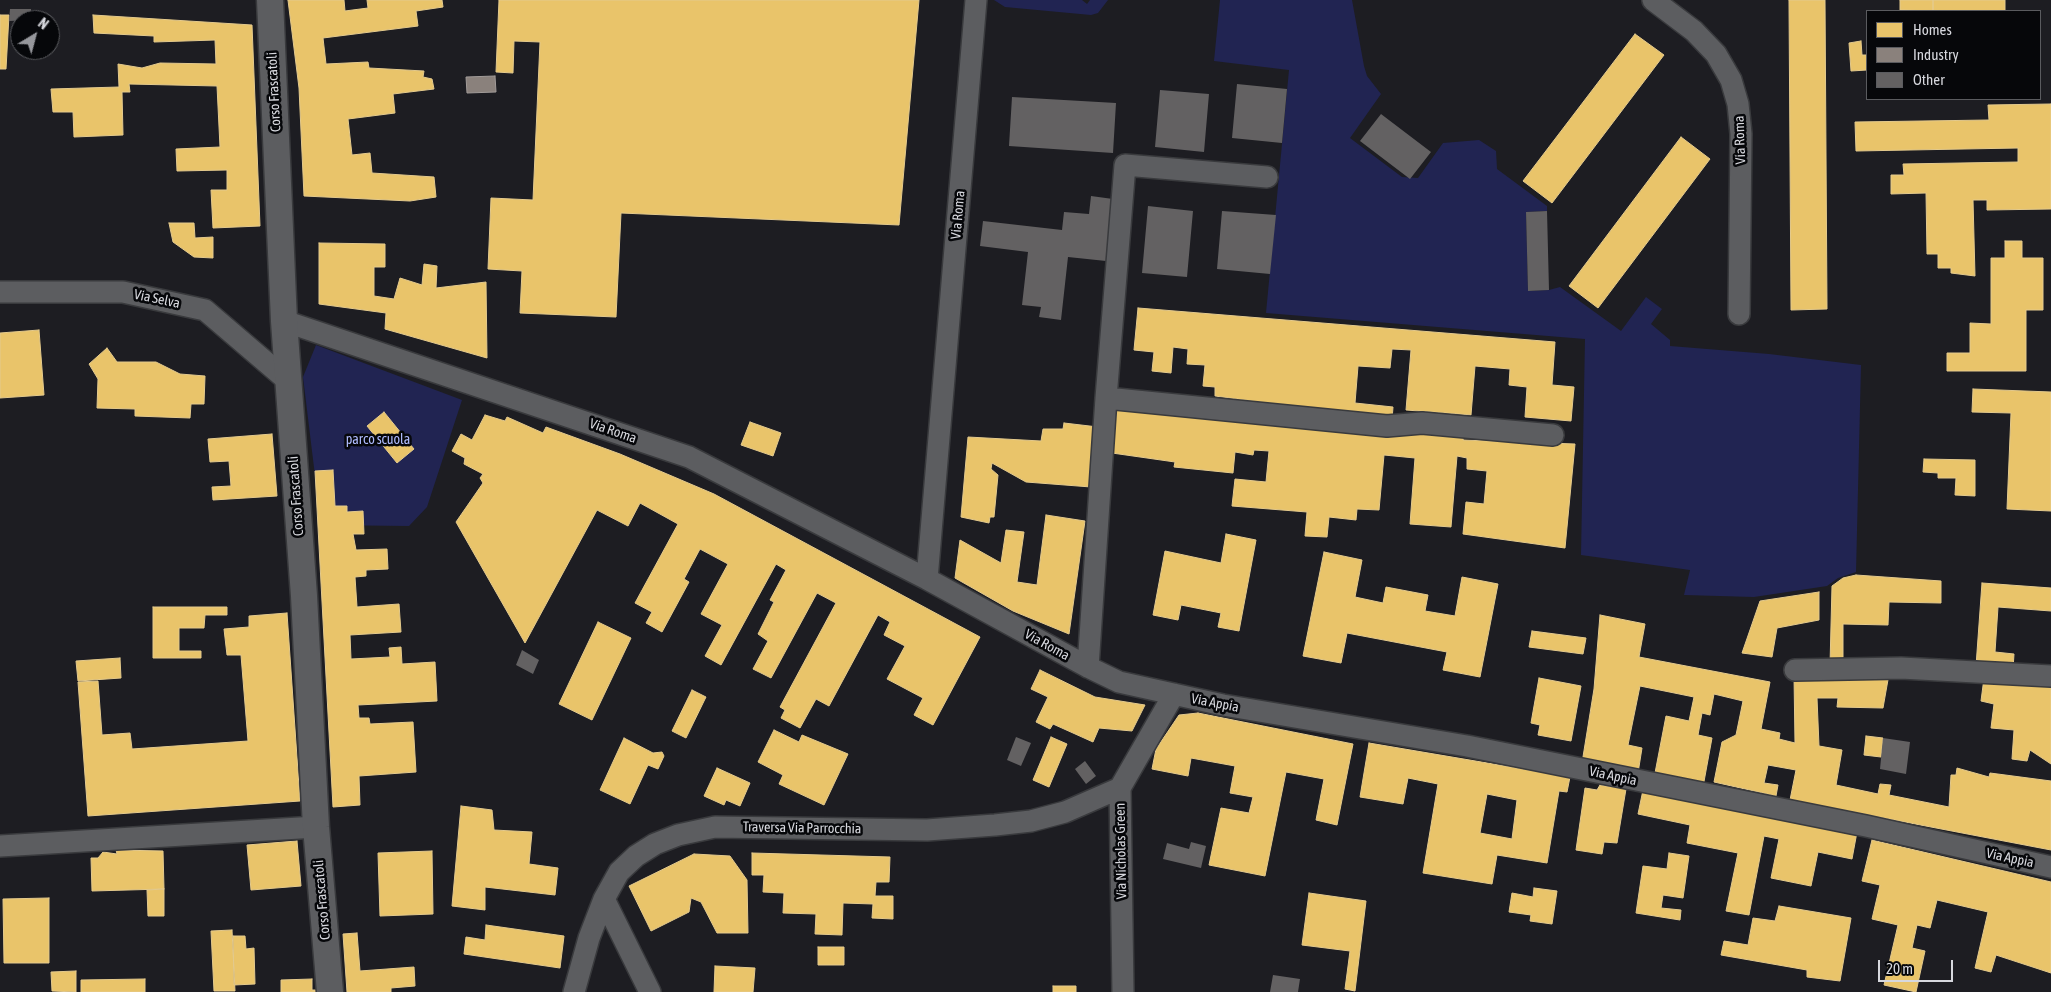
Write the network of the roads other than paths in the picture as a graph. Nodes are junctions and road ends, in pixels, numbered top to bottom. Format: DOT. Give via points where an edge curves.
graph roads {
  1 [pos="270,0"];
  2 [pos="976,0"];
  3 [pos="1653,0"];
  4 [pos="1267,176"];
  5 [pos="0,292"];
  6 [pos="1739,314"];
  7 [pos="284,321"];
  8 [pos="288,386"];
  9 [pos="1106,398"];
  10 [pos="1554,435"];
  11 [pos="927,579"];
  12 [pos="1088,667"];
  13 [pos="1795,670"];
  14 [pos="2051,676"];
  15 [pos="1174,694"];
  16 [pos="1120,788"];
  17 [pos="316,827"];
  18 [pos="0,846"];
  19 [pos="2051,867"];
  20 [pos="604,899"];
  21 [pos="330,992"];
  22 [pos="574,992"];
  23 [pos="650,992"];
  24 [pos="1124,992"];
  1 -- 7 [label="street, Corso Frascatoli"];
  2 -- 11 [label="street, Via Roma"];
  3 -- 6 [label="street, Via Roma" via="1694,31 1716,54 1731,80 1738,104 1741,134"];
  4 -- 9 [label="street" via="1125,165"];
  5 -- 8 [label="street, Via Selva" via="123,292 205,310"];
  7 -- 8 [label="street, Corso Frascatoli"];
  7 -- 11 [label="street, Via Roma" via="688,457"];
  8 -- 17 [label="street, Corso Frascatoli" via="304,596"];
  9 -- 10 [label="street" via="1388,426 1422,423"];
  9 -- 12 [label="street"];
  11 -- 12 [label="street, Via Roma"];
  12 -- 15 [label="street, Via Roma" via="1120,682"];
  13 -- 14 [label="street" via="1901,668"];
  15 -- 16 [label="street, Via Nicholas Green"];
  15 -- 19 [label="street, Via Appia" via="1466,746 1866,826"];
  16 -- 20 [label="street, Traversa Via Parrocchia" via="1065,812 995,825 927,830 715,827 694,830 655,844 636,856 619,872"];
  16 -- 24 [label="street, Via Nicholas Green"];
  17 -- 18 [label="street"];
  17 -- 21 [label="street, Corso Frascatoli"];
  20 -- 22 [label="street, Traversa Via Parrocchia"];
  20 -- 23 [label="street"];
}
